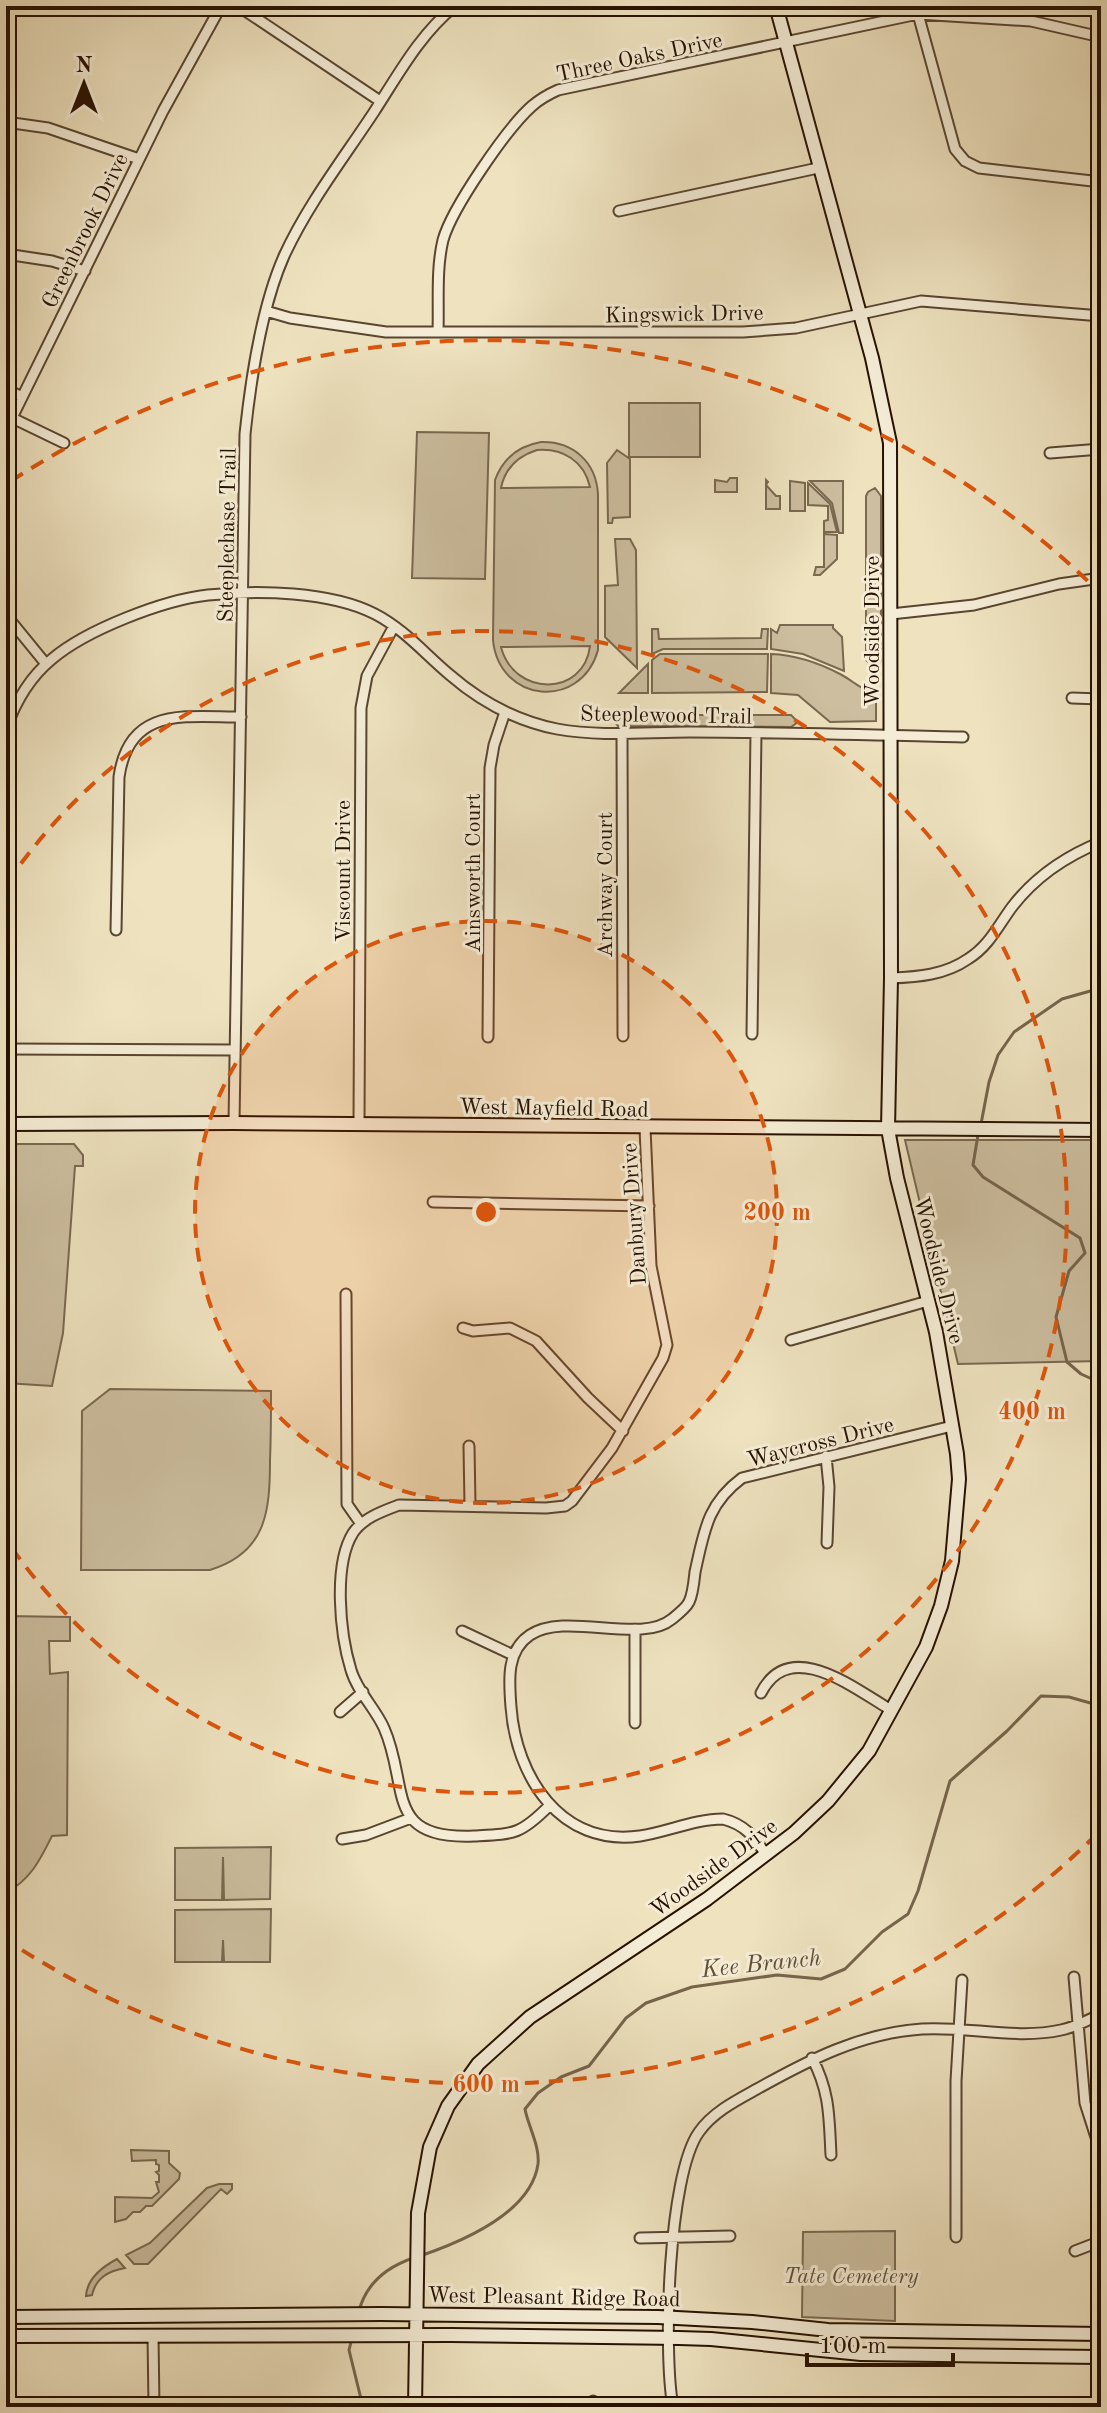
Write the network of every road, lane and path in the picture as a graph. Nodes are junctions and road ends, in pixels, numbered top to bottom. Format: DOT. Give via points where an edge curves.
graph roads {
  1 [pos="221,6"];
  2 [pos="238,6"];
  3 [pos="453,6"];
  4 [pos="776,6"];
  5 [pos="918,14"];
  6 [pos="1101,37"];
  7 [pos="786,43"];
  8 [pos="380,101"];
  9 [pos="6,122"];
  10 [pos="139,159"];
  11 [pos="818,168"];
  12 [pos="1101,182"];
  13 [pos="619,211"];
  14 [pos="6,254"];
  15 [pos="85,271"];
  16 [pos="266,311"];
  17 [pos="859,314"];
  18 [pos="1101,316"];
  19 [pos="438,332"];
  20 [pos="6,389"];
  21 [pos="22,397"];
  22 [pos="9,417"];
  23 [pos="6,430"];
  24 [pos="64,443"];
  25 [pos="1101,449"];
  26 [pos="1050,453"];
  27 [pos="1101,578"];
  28 [pos="244,594"];
  29 [pos="891,614"];
  30 [pos="6,615"];
  31 [pos="394,626"];
  32 [pos="46,664"];
  33 [pos="1072,698"];
  34 [pos="1101,699"];
  35 [pos="505,712"];
  36 [pos="241,717"];
  37 [pos="6,729"];
  38 [pos="756,733"];
  39 [pos="622,734"];
  40 [pos="891,736"];
  41 [pos="963,737"];
  42 [pos="1101,842"];
  43 [pos="116,930"];
  44 [pos="891,978"];
  45 [pos="752,1034"];
  46 [pos="623,1036"];
  47 [pos="488,1037"];
  48 [pos="6,1049"];
  49 [pos="235,1050"];
  50 [pos="234,1123"];
  51 [pos="6,1124"];
  52 [pos="359,1124"];
  53 [pos="645,1128"];
  54 [pos="888,1129"];
  55 [pos="1101,1130"];
  56 [pos="433,1202"];
  57 [pos="649,1206"];
  58 [pos="346,1294"];
  59 [pos="928,1301"];
  60 [pos="463,1328"];
  61 [pos="791,1340"];
  62 [pos="952,1426"];
  63 [pos="623,1431"];
  64 [pos="469,1446"];
  65 [pos="826,1456"];
  66 [pos="470,1505"];
  67 [pos="361,1524"];
  68 [pos="827,1543"];
  69 [pos="635,1629"];
  70 [pos="462,1631"];
  71 [pos="513,1655"];
  72 [pos="363,1692"];
  73 [pos="761,1693"];
  74 [pos="891,1710"];
  75 [pos="340,1712"];
  76 [pos="635,1723"];
  77 [pos="549,1806"];
  78 [pos="411,1818"];
  79 [pos="342,1839"];
  80 [pos="766,1855"];
  81 [pos="1074,1977"];
  82 [pos="962,1980"];
  83 [pos="1101,2014"];
  84 [pos="1079,2025"];
  85 [pos="958,2029"];
  86 [pos="812,2058"];
  87 [pos="1098,2136"];
  88 [pos="1101,2153"];
  89 [pos="831,2155"];
  90 [pos="675,2236"];
  91 [pos="730,2236"];
  92 [pos="956,2237"];
  93 [pos="640,2238"];
  94 [pos="1101,2241"];
  95 [pos="1075,2251"];
  96 [pos="416,2314"];
  97 [pos="223,2315"];
  98 [pos="6,2317"];
  99 [pos="668,2317"];
  100 [pos="1101,2334"];
  101 [pos="153,2335"];
  102 [pos="222,2335"];
  103 [pos="415,2335"];
  104 [pos="6,2336"];
  105 [pos="667,2338"];
  106 [pos="1101,2357"];
  107 [pos="154,2407"];
  108 [pos="415,2407"];
  109 [pos="673,2407"];
  1 -- 10 [label="street, Greenbrook Drive"];
  2 -- 8 [label="street"];
  3 -- 8 [label="street, Steeplechase Trail" via="414,50"];
  4 -- 7 [label="street, Woodside Drive"];
  5 -- 6 [label="street, Three Oaks Drive" via="1031,21"];
  5 -- 7 [label="street, Three Oaks Drive"];
  5 -- 12 [label="street" via="955,149 965,161 979,168"];
  7 -- 11 [label="street, Woodside Drive"];
  7 -- 19 [label="street, Three Oaks Drive" via="558,90 530,107 449,224 440,260"];
  8 -- 16 [label="street, Steeplechase Trail" via="311,204 284,257"];
  9 -- 10 [label="street" via="48,128"];
  10 -- 15 [label="street, Greenbrook Drive"];
  11 -- 13 [label="street"];
  11 -- 17 [label="street, Woodside Drive"];
  14 -- 15 [label="street"];
  15 -- 21 [label="street, Greenbrook Drive"];
  16 -- 19 [label="street, Kingswick Drive" via="355,329"];
  16 -- 28 [label="street, Steeplechase Trail" via="245,434"];
  17 -- 18 [label="street, Kingswick Drive" via="909,302 943,301"];
  17 -- 19 [label="street, Kingswick Drive" via="796,328 743,332"];
  17 -- 29 [label="street, Woodside Drive" via="890,443"];
  20 -- 21 [label="street"];
  21 -- 22 [label="street, Greenbrook Drive"];
  22 -- 23 [label="street, Greenbrook Drive"];
  22 -- 24 [label="street"];
  25 -- 26 [label="street"];
  27 -- 29 [label="street" via="935,612"];
  28 -- 31 [label="street, Steeplewood Trail" via="330,598"];
  28 -- 32 [label="street, Steeplewood Trail" via="191,598 107,626"];
  28 -- 36 [label="street, Steeplechase Trail"];
  29 -- 40 [label="street, Woodside Drive"];
  30 -- 32 [label="street"];
  31 -- 35 [label="street, Steeplewood Trail" via="452,677"];
  31 -- 52 [label="street, Viscount Drive" via="367,676 361,708"];
  32 -- 37 [label="street, Steeplewood Trail" via="19,699"];
  33 -- 34 [label="street"];
  35 -- 39 [label="street, Steeplewood Trail" via="553,728"];
  35 -- 47 [label="street, Ainsworth Court" via="490,768"];
  36 -- 43 [label="street" via="165,718 132,738 119,777"];
  36 -- 49 [label="street, Steeplechase Trail"];
  38 -- 39 [label="street, Steeplewood Trail"];
  38 -- 40 [label="street, Steeplewood Trail"];
  38 -- 45 [label="street"];
  39 -- 46 [label="street, Archway Court"];
  40 -- 41 [label="street, Steeplewood Trail"];
  40 -- 44 [label="street, Woodside Drive"];
  42 -- 44 [label="street" via="1061,860 1029,887 991,939 969,959 926,976"];
  44 -- 54 [label="street, Woodside Drive"];
  48 -- 49 [label="street"];
  49 -- 50 [label="street, Steeplechase Trail"];
  50 -- 51 [label="street, West Mayfield Road"];
  50 -- 52 [label="street, West Mayfield Road"];
  52 -- 53 [label="street, West Mayfield Road"];
  53 -- 54 [label="street, West Mayfield Road"];
  53 -- 57 [label="street, Danbury Drive"];
  54 -- 55 [label="street, West Mayfield Road"];
  54 -- 59 [label="street, Woodside Drive"];
  56 -- 57 [label="street"];
  57 -- 63 [label="street, Danbury Drive" via="651,1266 667,1345"];
  58 -- 67 [label="street" via="347,1504"];
  59 -- 61 [label="street"];
  59 -- 62 [label="street, Woodside Drive"];
  60 -- 63 [label="street" via="510,1328 536,1341"];
  62 -- 65 [label="street, Waycross Drive"];
  62 -- 74 [label="street, Woodside Drive" via="959,1479 952,1561 926,1647"];
  63 -- 66 [label="street, Danbury Drive" via="565,1506"];
  64 -- 66 [label="street"];
  65 -- 68 [label="street"];
  65 -- 69 [label="street, Waycross Drive" via="742,1478 726,1490 706,1526 689,1602 670,1622"];
  66 -- 67 [label="street, Danbury Drive" via="399,1505"];
  67 -- 72 [label="street" via="343,1558 341,1593 351,1669"];
  69 -- 71 [label="street, Waycross Drive" via="543,1628 521,1642"];
  69 -- 76 [label="street"];
  70 -- 71 [label="street"];
  71 -- 77 [label="street" via="515,1741"];
  72 -- 75 [label="street"];
  72 -- 78 [label="street" via="385,1730"];
  73 -- 74 [label="street" via="780,1670 806,1668 829,1674"];
  74 -- 80 [label="street, Woodside Drive" via="850,1777"];
  77 -- 78 [label="street" via="528,1827 495,1835 447,1837 421,1829"];
  77 -- 80 [label="street" via="579,1826 624,1836 727,1820 752,1834"];
  78 -- 79 [label="street"];
  80 -- 96 [label="street, Woodside Drive" via="530,2017 487,2055 448,2106 430,2147 417,2226"];
  81 -- 84 [label="street"];
  82 -- 85 [label="street"];
  83 -- 84 [label="street"];
  84 -- 85 [label="street" via="1047,2031"];
  84 -- 87 [label="street" via="1085,2103"];
  85 -- 86 [label="street" via="918,2029 857,2041"];
  85 -- 92 [label="street"];
  86 -- 89 [label="street" via="828,2098"];
  86 -- 90 [label="street" via="734,2102 700,2130 684,2166"];
  87 -- 88 [label="street"];
  90 -- 91 [label="street"];
  90 -- 93 [label="street"];
  90 -- 99 [label="street"];
  94 -- 95 [label="street"];
  96 -- 97 [label="street, West Pleasant Ridge Road"];
  96 -- 99 [label="street, West Pleasant Ridge Road"];
  96 -- 103 [label="street, Woodside Drive"];
  97 -- 98 [label="street, West Pleasant Ridge Road"];
  97 -- 102 [label="street"];
  99 -- 100 [label="street, West Pleasant Ridge Road" via="828,2330"];
  99 -- 105 [label="street"];
  101 -- 102 [label="street, West Pleasant Ridge Road"];
  101 -- 104 [label="street, West Pleasant Ridge Road"];
  101 -- 107 [label="street"];
  102 -- 103 [label="street, West Pleasant Ridge Road"];
  103 -- 105 [label="street, West Pleasant Ridge Road"];
  103 -- 108 [label="street, Woodside Drive"];
  105 -- 106 [label="street, West Pleasant Ridge Road" via="861,2354"];
  105 -- 109 [label="street, West Pleasant Ridge Road"];
}
